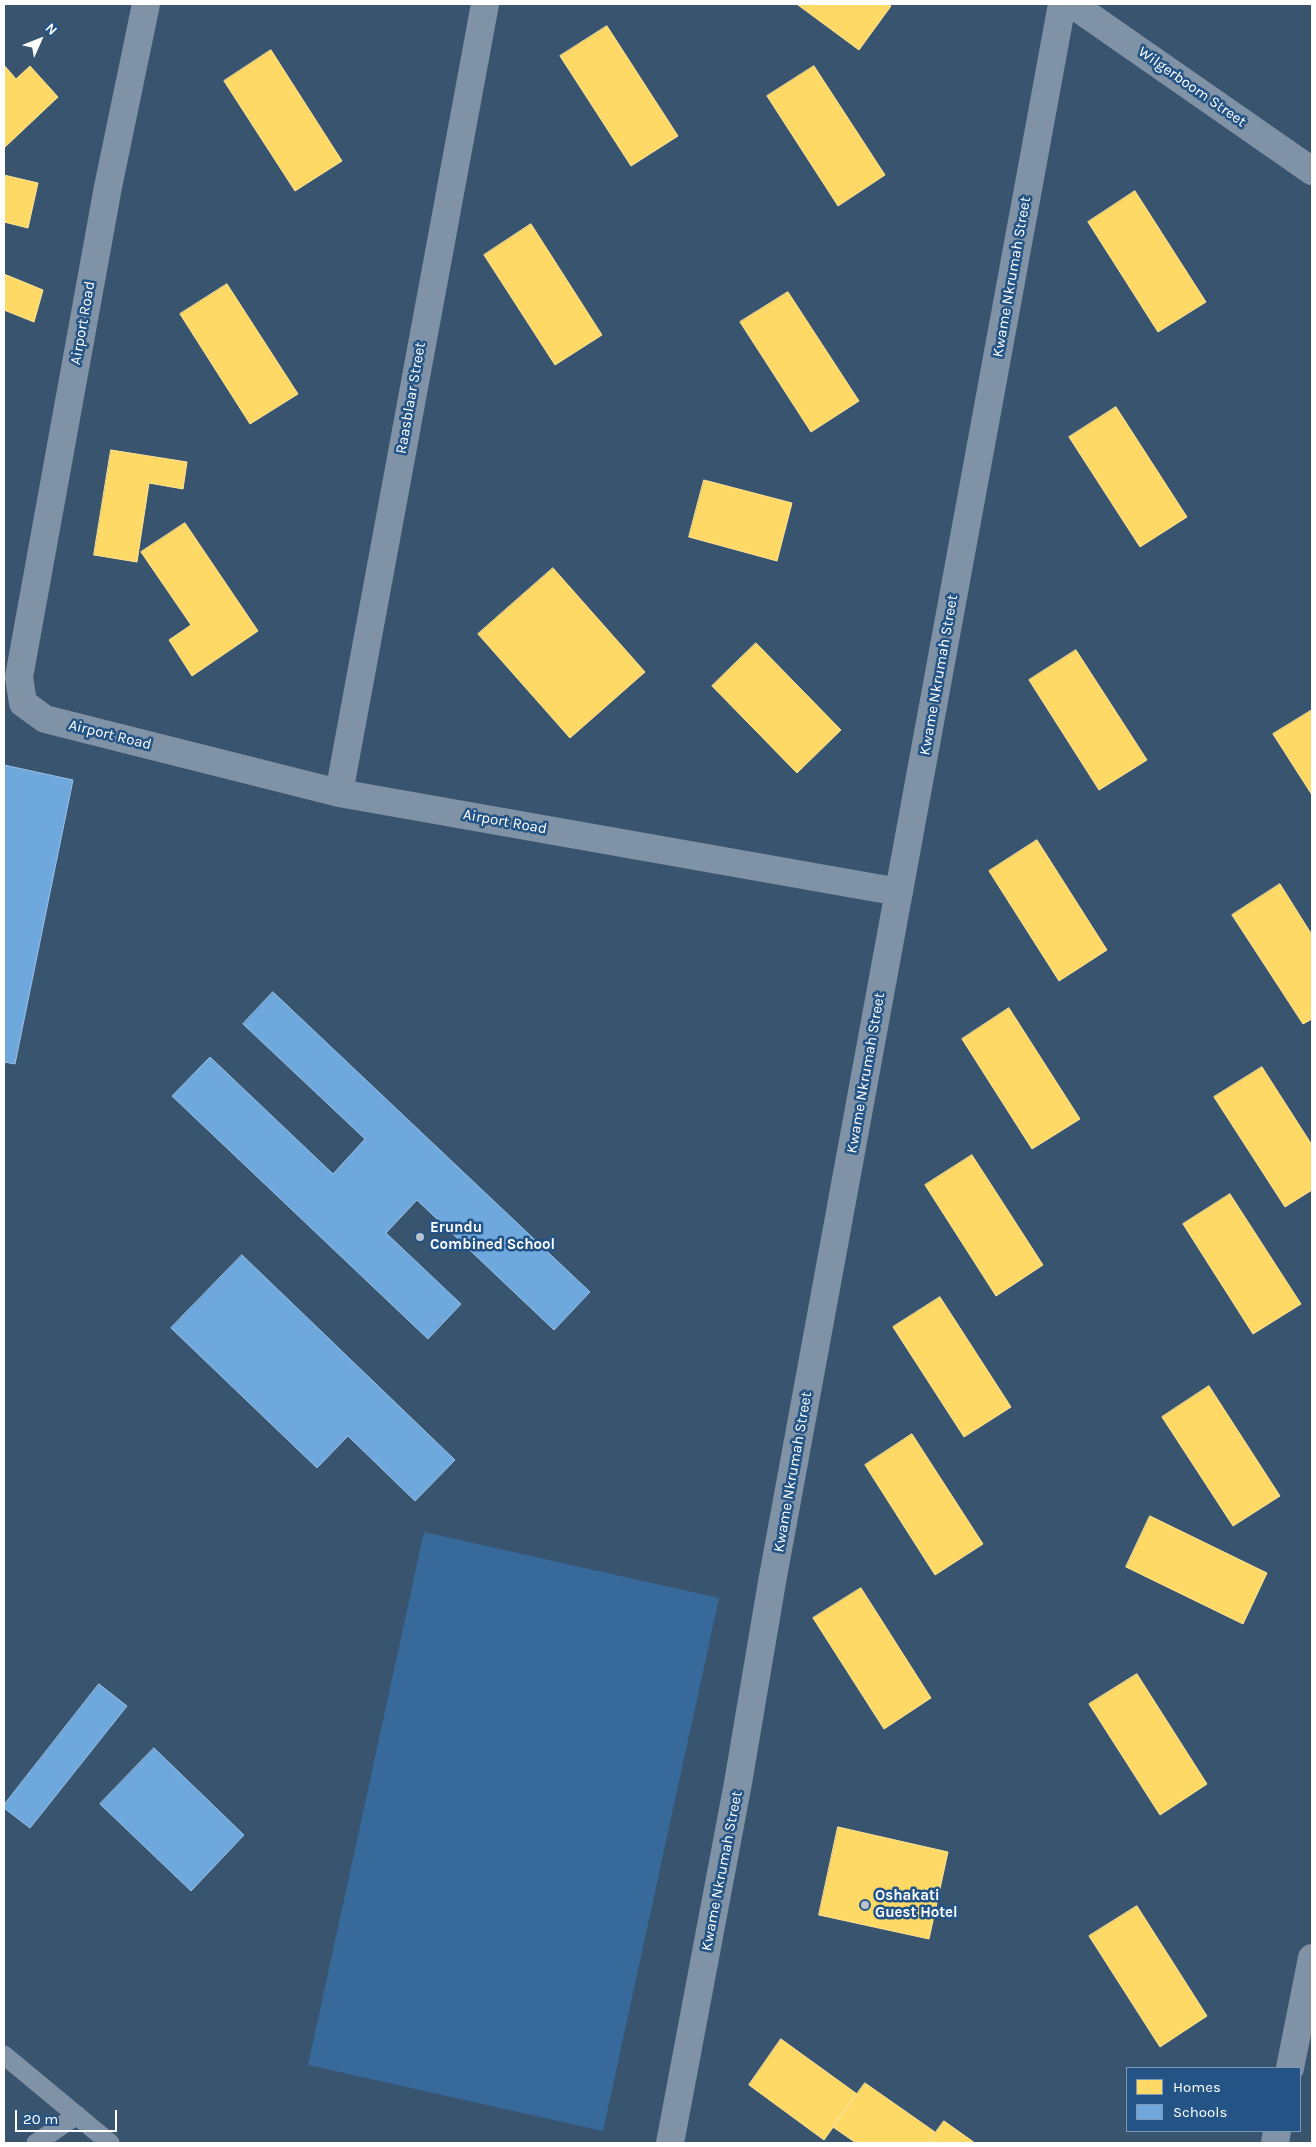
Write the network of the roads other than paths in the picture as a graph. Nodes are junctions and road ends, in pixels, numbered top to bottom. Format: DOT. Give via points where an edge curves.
graph roads {
  1 [pos="146,4"];
  2 [pos="485,4"];
  3 [pos="1062,4"];
  4 [pos="1072,4"];
  5 [pos="1312,170"];
  6 [pos="13,706"];
  7 [pos="339,793"];
  8 [pos="899,892"];
  9 [pos="1312,1958"];
  10 [pos="1306,2022"];
  11 [pos="4,2055"];
  12 [pos="1290,2067"];
  13 [pos="77,2115"];
  14 [pos="36,2143"];
  15 [pos="110,2143"];
  16 [pos="670,2143"];
  1 -- 6 [label="street, Airport Road" via="108,187"];
  2 -- 7 [label="street, Raasblaar Street"];
  3 -- 8 [label="street, Kwame Nkrumah Street"];
  4 -- 5 [label="street, Wilgerboom Street"];
  6 -- 7 [label="street, Airport Road" via="45,719"];
  7 -- 8 [label="street, Airport Road"];
  8 -- 16 [label="street, Kwame Nkrumah Street"];
  9 -- 10 [label="street"];
  10 -- 12 [label="street"];
  11 -- 13 [label="lane"];
  13 -- 14 [label="lane"];
  13 -- 15 [label="lane"];
}
